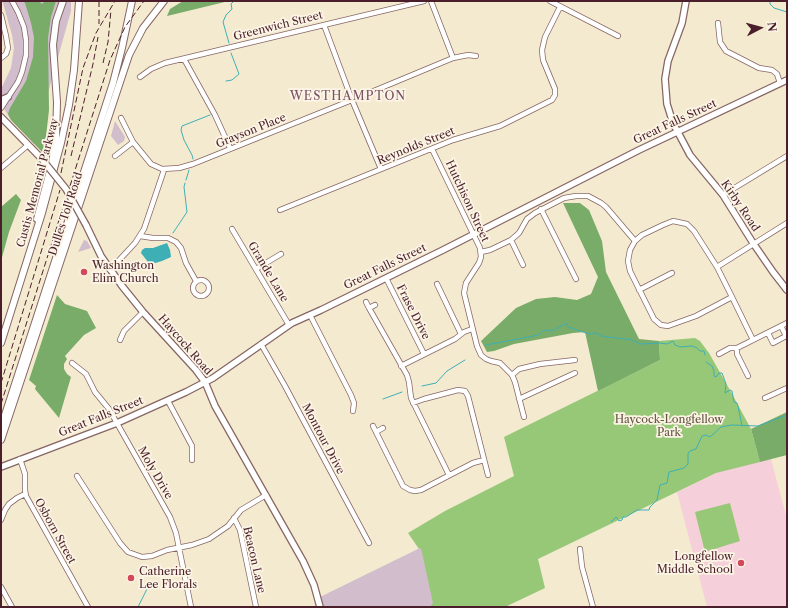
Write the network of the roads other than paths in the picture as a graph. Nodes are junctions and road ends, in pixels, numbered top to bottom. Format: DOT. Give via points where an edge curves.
graph roads {
  1 [pos="12,1"];
  2 [pos="79,1"];
  3 [pos="132,1"];
  4 [pos="164,1"];
  5 [pos="424,1"];
  6 [pos="431,1"];
  7 [pos="550,1"];
  8 [pos="686,1"];
  9 [pos="62,3"];
  10 [pos="556,3"];
  11 [pos="560,7"];
  12 [pos="1,15"];
  13 [pos="718,23"];
  14 [pos="324,25"];
  15 [pos="618,36"];
  16 [pos="476,56"];
  17 [pos="1,58"];
  18 [pos="453,58"];
  19 [pos="184,59"];
  20 [pos="140,77"];
  21 [pos="787,80"];
  22 [pos="780,83"];
  23 [pos="8,97"];
  24 [pos="1,100"];
  25 [pos="352,100"];
  26 [pos="1,108"];
  27 [pos="1,117"];
  28 [pos="121,118"];
  29 [pos="677,132"];
  30 [pos="133,142"];
  31 [pos="28,145"];
  32 [pos="230,148"];
  33 [pos="432,149"];
  34 [pos="115,156"];
  35 [pos="787,156"];
  36 [pos="1,168"];
  37 [pos="381,169"];
  38 [pos="164,170"];
  39 [pos="723,195"];
  40 [pos="280,210"];
  41 [pos="541,210"];
  42 [pos="787,223"];
  43 [pos="232,229"];
  44 [pos="474,234"];
  45 [pos="140,236"];
  46 [pos="33,240"];
  47 [pos="511,240"];
  48 [pos="635,241"];
  49 [pos="753,244"];
  50 [pos="481,252"];
  51 [pos="281,254"];
  52 [pos="523,265"];
  53 [pos="717,267"];
  54 [pos="256,269"];
  55 [pos="110,270"];
  56 [pos="672,273"];
  57 [pos="386,278"];
  58 [pos="576,279"];
  59 [pos="196,281"];
  60 [pos="437,284"];
  61 [pos="639,290"];
  62 [pos="787,290"];
  63 [pos="732,297"];
  64 [pos="366,302"];
  65 [pos="375,304"];
  66 [pos="369,308"];
  67 [pos="143,312"];
  68 [pos="310,315"];
  69 [pos="787,323"];
  70 [pos="289,324"];
  71 [pos="781,326"];
  72 [pos="472,329"];
  73 [pos="768,332"];
  74 [pos="461,334"];
  75 [pos="120,340"];
  76 [pos="753,340"];
  77 [pos="1,343"];
  78 [pos="260,344"];
  79 [pos="737,348"];
  80 [pos="424,354"];
  81 [pos="719,354"];
  82 [pos="575,360"];
  83 [pos="72,363"];
  84 [pos="401,366"];
  85 [pos="575,373"];
  86 [pos="512,375"];
  87 [pos="748,376"];
  88 [pos="205,382"];
  89 [pos="787,388"];
  90 [pos="765,398"];
  91 [pos="520,399"];
  92 [pos="168,401"];
  93 [pos="413,403"];
  94 [pos="353,411"];
  95 [pos="524,417"];
  96 [pos="116,423"];
  97 [pos="373,426"];
  98 [pos="1,428"];
  99 [pos="383,428"];
  100 [pos="376,432"];
  101 [pos="1,440"];
  102 [pos="20,459"];
  103 [pos="192,460"];
  104 [pos="484,460"];
  105 [pos="1,467"];
  106 [pos="449,475"];
  107 [pos="488,475"];
  108 [pos="77,476"];
  109 [pos="25,494"];
  110 [pos="266,495"];
  111 [pos="234,518"];
  112 [pos="1,520"];
  113 [pos="369,543"];
  114 [pos="180,548"];
  115 [pos="580,549"];
  116 [pos="1,587"];
  117 [pos="12,607"];
  118 [pos="88,607"];
  119 [pos="191,607"];
  120 [pos="256,607"];
  121 [pos="320,607"];
  122 [pos="593,607"];
  1 -- 23 [label="street" via="22,22 27,46 22,72"];
  2 -- 46 [label="highway, Custis Memorial Parkway" via="74,70 67,117"];
  3 -- 98 [label="highway" via="113,83"];
  4 -- 101 [label="highway, Dulles Toll Road" via="147,22 129,55"];
  5 -- 14 [label="street, Greenwich Street"];
  6 -- 18 [label="street"];
  7 -- 10 [label="street"];
  8 -- 29 [label="main road, Kirby Road" via="665,79 667,104"];
  9 -- 46 [label="highway, Dulles Toll Road" via="55,26 53,45 57,102 55,146"];
  10 -- 11 [label="street"];
  11 -- 15 [label="street"];
  11 -- 33 [label="street, Reynolds Street" via="545,37 542,50 543,60 555,89 552,100 508,122"];
  12 -- 17 [label="street" via="8,44 6,54"];
  13 -- 22 [label="street" via="720,42 726,50 758,68 772,70 777,74"];
  14 -- 19 [label="street, Greenwich Street"];
  14 -- 25 [label="street"];
  16 -- 18 [label="street, Grayson Place"];
  18 -- 25 [label="street, Grayson Place"];
  19 -- 20 [label="street, Greenwich Street" via="154,67"];
  19 -- 32 [label="street"];
  21 -- 22 [label="main road, Great Falls Street"];
  22 -- 29 [label="main road, Great Falls Street"];
  23 -- 24 [label="main road"];
  23 -- 26 [label="street"];
  25 -- 32 [label="street, Grayson Place"];
  25 -- 37 [label="street"];
  27 -- 31 [label="main road, Haycock Road"];
  28 -- 30 [label="street"];
  29 -- 39 [label="main road, Kirby Road" via="698,165"];
  29 -- 44 [label="main road, Great Falls Street"];
  30 -- 34 [label="street"];
  30 -- 38 [label="street" via="151,164"];
  31 -- 36 [label="street"];
  31 -- 55 [label="main road, Haycock Road, bridge" via="66,189"];
  32 -- 38 [label="street, Grayson Place" via="193,164"];
  33 -- 37 [label="street, Reynolds Street"];
  33 -- 44 [label="street, Hutchison Street"];
  35 -- 39 [label="street"];
  37 -- 40 [label="street, Reynolds Street"];
  38 -- 45 [label="street"];
  39 -- 49 [label="main road, Kirby Road"];
  41 -- 47 [label="street" via="527,219 519,233"];
  41 -- 48 [label="street" via="564,198 588,196 606,207"];
  41 -- 58 [label="street"];
  42 -- 49 [label="street"];
  43 -- 54 [label="street, Grande Lane"];
  44 -- 50 [label="street, Hutchison Street"];
  44 -- 57 [label="main road, Great Falls Street"];
  45 -- 55 [label="street"];
  45 -- 59 [label="street" via="168,238 176,242"];
  46 -- 77 [label="highway, Custis Memorial Parkway"];
  47 -- 50 [label="street"];
  47 -- 52 [label="street"];
  48 -- 53 [label="street" via="669,222 683,223 694,231"];
  48 -- 61 [label="street" via="628,261"];
  49 -- 53 [label="street"];
  49 -- 62 [label="main road, Kirby Road"];
  50 -- 72 [label="street, Hutchison Street" via="479,263 464,287 464,298"];
  51 -- 54 [label="street"];
  53 -- 63 [label="street"];
  54 -- 70 [label="street, Grande Lane"];
  55 -- 67 [label="main road, Haycock Road"];
  56 -- 61 [label="street"];
  57 -- 68 [label="main road, Great Falls Street"];
  57 -- 80 [label="street, Frase Drive"];
  60 -- 74 [label="street"];
  61 -- 63 [label="street" via="654,319 661,325 668,326 696,316"];
  63 -- 76 [label="street"];
  64 -- 66 [label="street"];
  65 -- 66 [label="street"];
  66 -- 84 [label="street"];
  67 -- 75 [label="street" via="124,331"];
  67 -- 88 [label="main road, Haycock Road"];
  68 -- 70 [label="main road, Great Falls Street"];
  68 -- 94 [label="street" via="351,395"];
  69 -- 71 [label="street"];
  70 -- 78 [label="main road, Great Falls Street"];
  71 -- 73 [label="street"];
  71 -- 73 [label="street" via="786,336 773,343"];
  72 -- 74 [label="street"];
  72 -- 86 [label="street, Hutchison Street" via="481,355 491,362 500,363"];
  73 -- 76 [label="street"];
  74 -- 80 [label="street"];
  76 -- 79 [label="street"];
  78 -- 88 [label="main road, Great Falls Street"];
  78 -- 113 [label="street, Montour Drive"];
  79 -- 81 [label="street" via="730,348"];
  79 -- 87 [label="street" via="737,354"];
  80 -- 84 [label="street"];
  82 -- 86 [label="street" via="540,364 519,370"];
  83 -- 96 [label="street, Moly Drive" via="86,374"];
  84 -- 93 [label="street" via="408,379"];
  85 -- 91 [label="street"];
  86 -- 91 [label="street"];
  88 -- 92 [label="main road, Great Falls Street"];
  88 -- 110 [label="main road, Haycock Road" via="215,406"];
  89 -- 90 [label="street"];
  91 -- 95 [label="street"];
  92 -- 96 [label="main road, Great Falls Street"];
  92 -- 103 [label="street" via="192,446"];
  93 -- 104 [label="street" via="458,390 465,391"];
  93 -- 106 [label="street"];
  96 -- 102 [label="main road, Great Falls Street"];
  96 -- 114 [label="street, Moly Drive" via="170,516"];
  97 -- 100 [label="street"];
  99 -- 100 [label="street"];
  100 -- 106 [label="street" via="406,488 418,490"];
  102 -- 105 [label="main road, Great Falls Street"];
  102 -- 109 [label="street, Osborn Street"];
  104 -- 106 [label="street"];
  104 -- 107 [label="street"];
  108 -- 114 [label="street" via="128,552 147,557"];
  109 -- 112 [label="street" via="9,504"];
  109 -- 118 [label="street, Osborn Street"];
  110 -- 111 [label="street" via="241,510"];
  110 -- 121 [label="main road, Haycock Road" via="309,574"];
  111 -- 114 [label="street" via="224,530"];
  111 -- 120 [label="street, Beacon Lane" via="240,530"];
  114 -- 119 [label="street, Moly Drive"];
  115 -- 122 [label="street"];
  116 -- 117 [label="street"];
}
